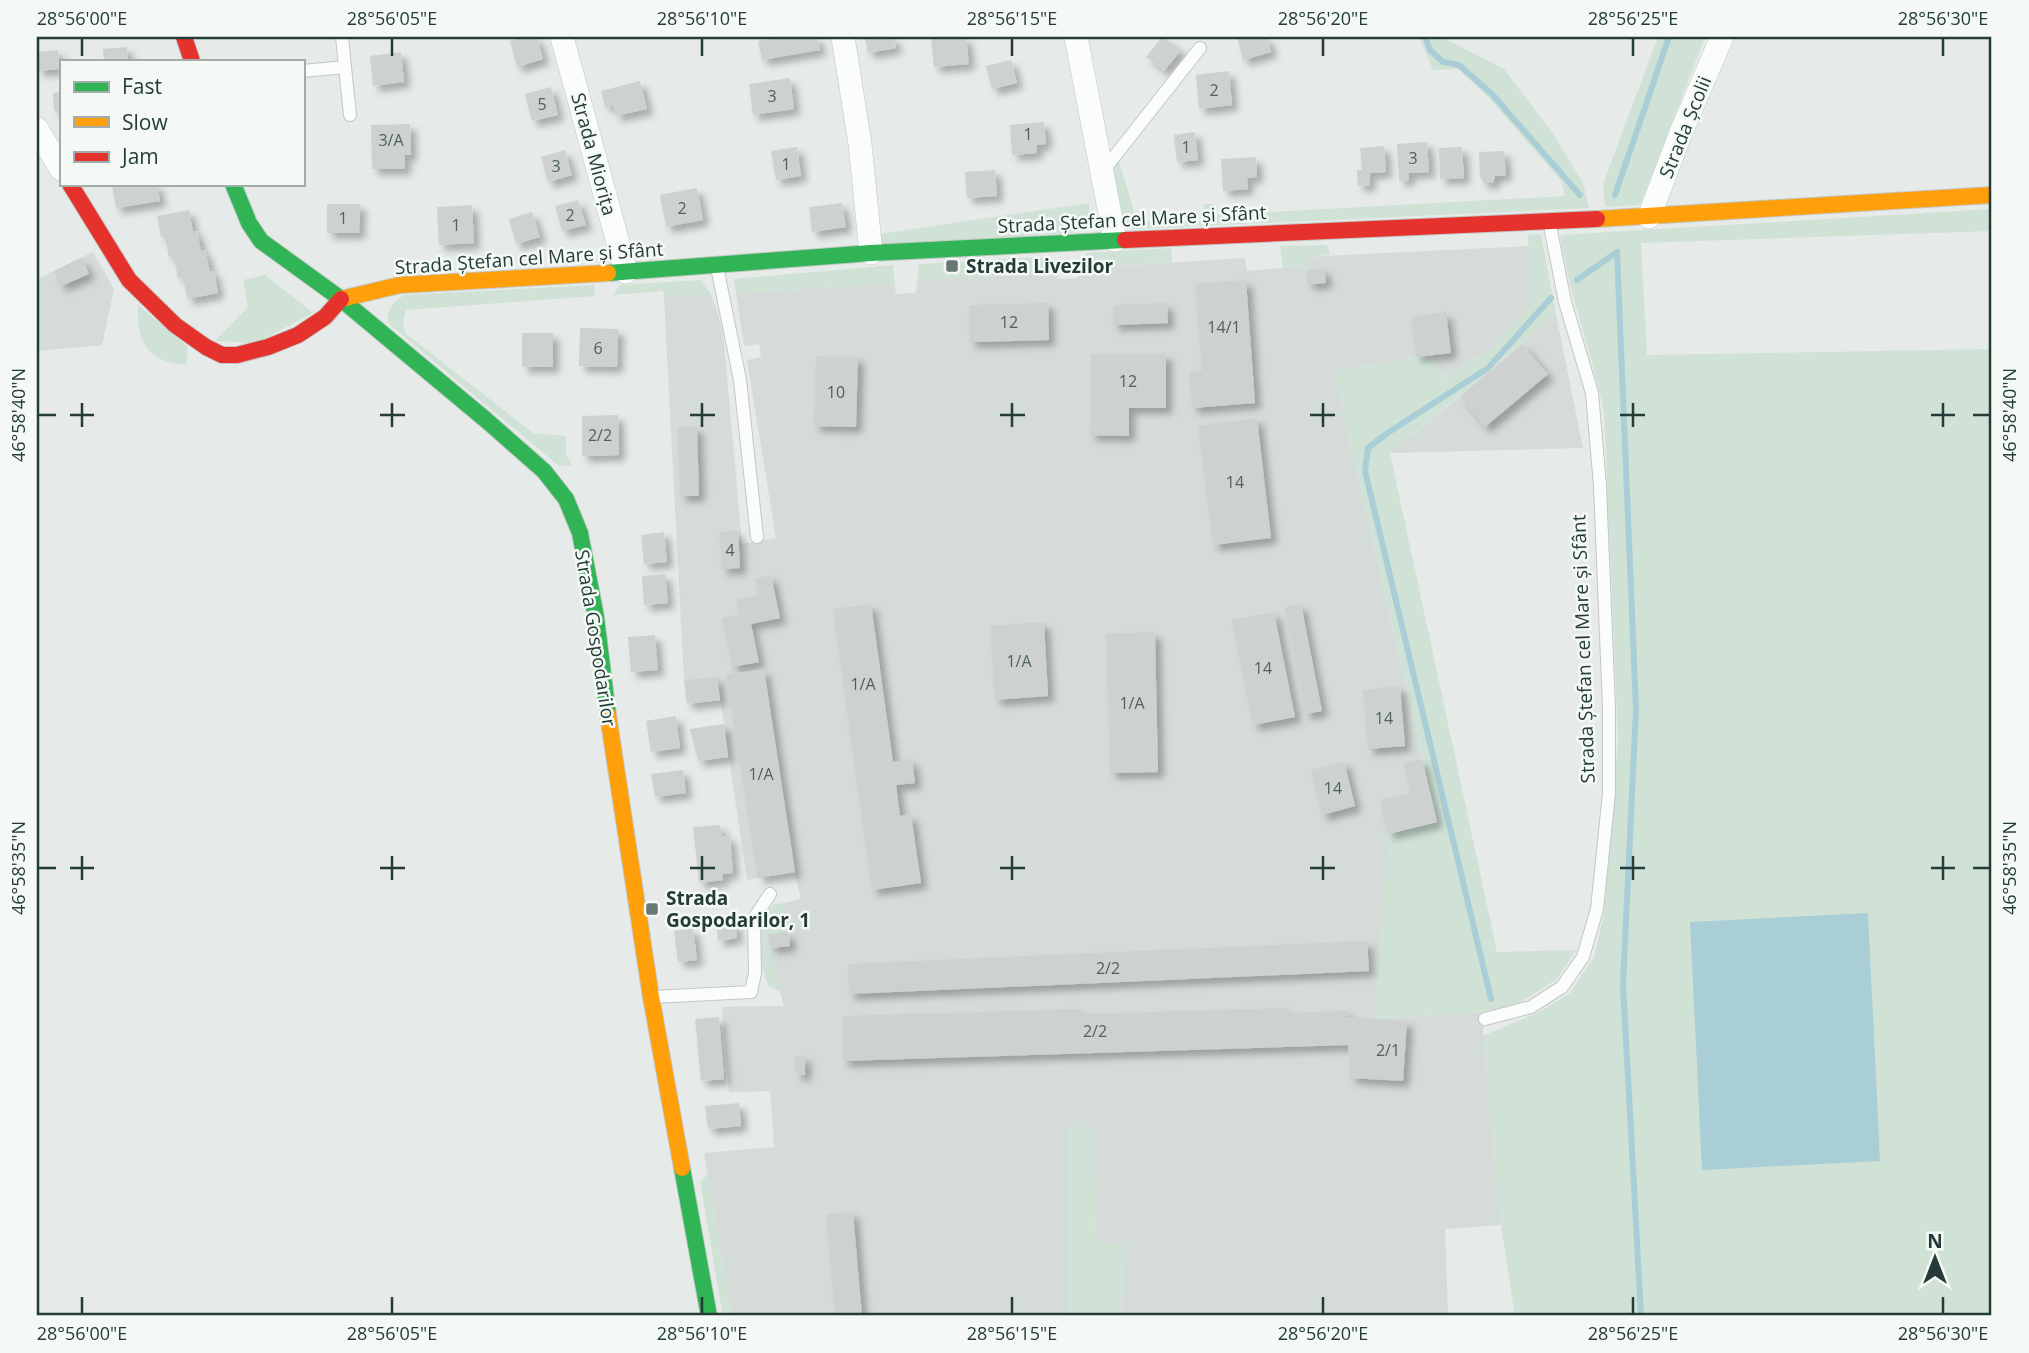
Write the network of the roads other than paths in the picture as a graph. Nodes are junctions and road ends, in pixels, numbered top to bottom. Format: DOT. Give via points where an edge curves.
graph roads {
  1 [pos="184,37"];
  2 [pos="342,37"];
  3 [pos="562,37"];
  4 [pos="843,37"];
  5 [pos="1076,37"];
  6 [pos="1722,37"];
  7 [pos="1200,48"];
  8 [pos="192,60"];
  9 [pos="345,67"];
  10 [pos="304,71"];
  11 [pos="350,115"];
  12 [pos="37,129"];
  13 [pos="60,167"];
  14 [pos="1103,171"];
  15 [pos="71,186"];
  16 [pos="234,186"];
  17 [pos="1992,195"];
  18 [pos="1649,217"];
  19 [pos="1549,221"];
  20 [pos="1115,240"];
  21 [pos="871,253"];
  22 [pos="717,267"];
  23 [pos="626,272"];
  24 [pos="341,299"];
  25 [pos="757,537"];
  26 [pos="770,894"];
  27 [pos="652,997"];
  28 [pos="1485,1019"];
  29 [pos="709,1316"];
  1 -- 8 [label="street"];
  2 -- 9 [label="lane"];
  3 -- 23 [label="street, Strada Miorița"];
  4 -- 21 [label="street"];
  5 -- 14 [label="street"];
  6 -- 18 [label="street, Strada Școlii"];
  7 -- 14 [label="lane"];
  9 -- 10 [label="lane"];
  9 -- 11 [label="lane"];
  12 -- 13 [label="street"];
  14 -- 20 [label="street"];
  15 -- 24 [label="street" via="129,279 175,325 222,355 268,347 298,335 326,317"];
  16 -- 24 [label="street" via="261,241"];
  17 -- 18 [label="street, Strada Ștefan cel Mare și Sfânt"];
  18 -- 19 [label="street, Strada Ștefan cel Mare și Sfânt"];
  19 -- 20 [label="street, Strada Ștefan cel Mare și Sfânt"];
  19 -- 28 [label="lane, Strada Ștefan cel Mare și Sfânt" via="1565,302 1592,393 1609,695 1609,793 1598,909 1583,957 1562,987 1531,1007"];
  20 -- 21 [label="street, Strada Ștefan cel Mare și Sfânt"];
  21 -- 22 [label="street, Strada Ștefan cel Mare și Sfânt"];
  22 -- 23 [label="street, Strada Ștefan cel Mare și Sfânt"];
  22 -- 25 [label="lane" via="740,380"];
  23 -- 24 [label="street, Strada Ștefan cel Mare și Sfânt" via="400,285"];
  24 -- 27 [label="street, Strada Gospodarilor" via="544,471 566,499 580,533 596,617"];
  26 -- 27 [label="lane" via="754,918 751,992"];
  27 -- 29 [label="street, Strada Gospodarilor"];
}
